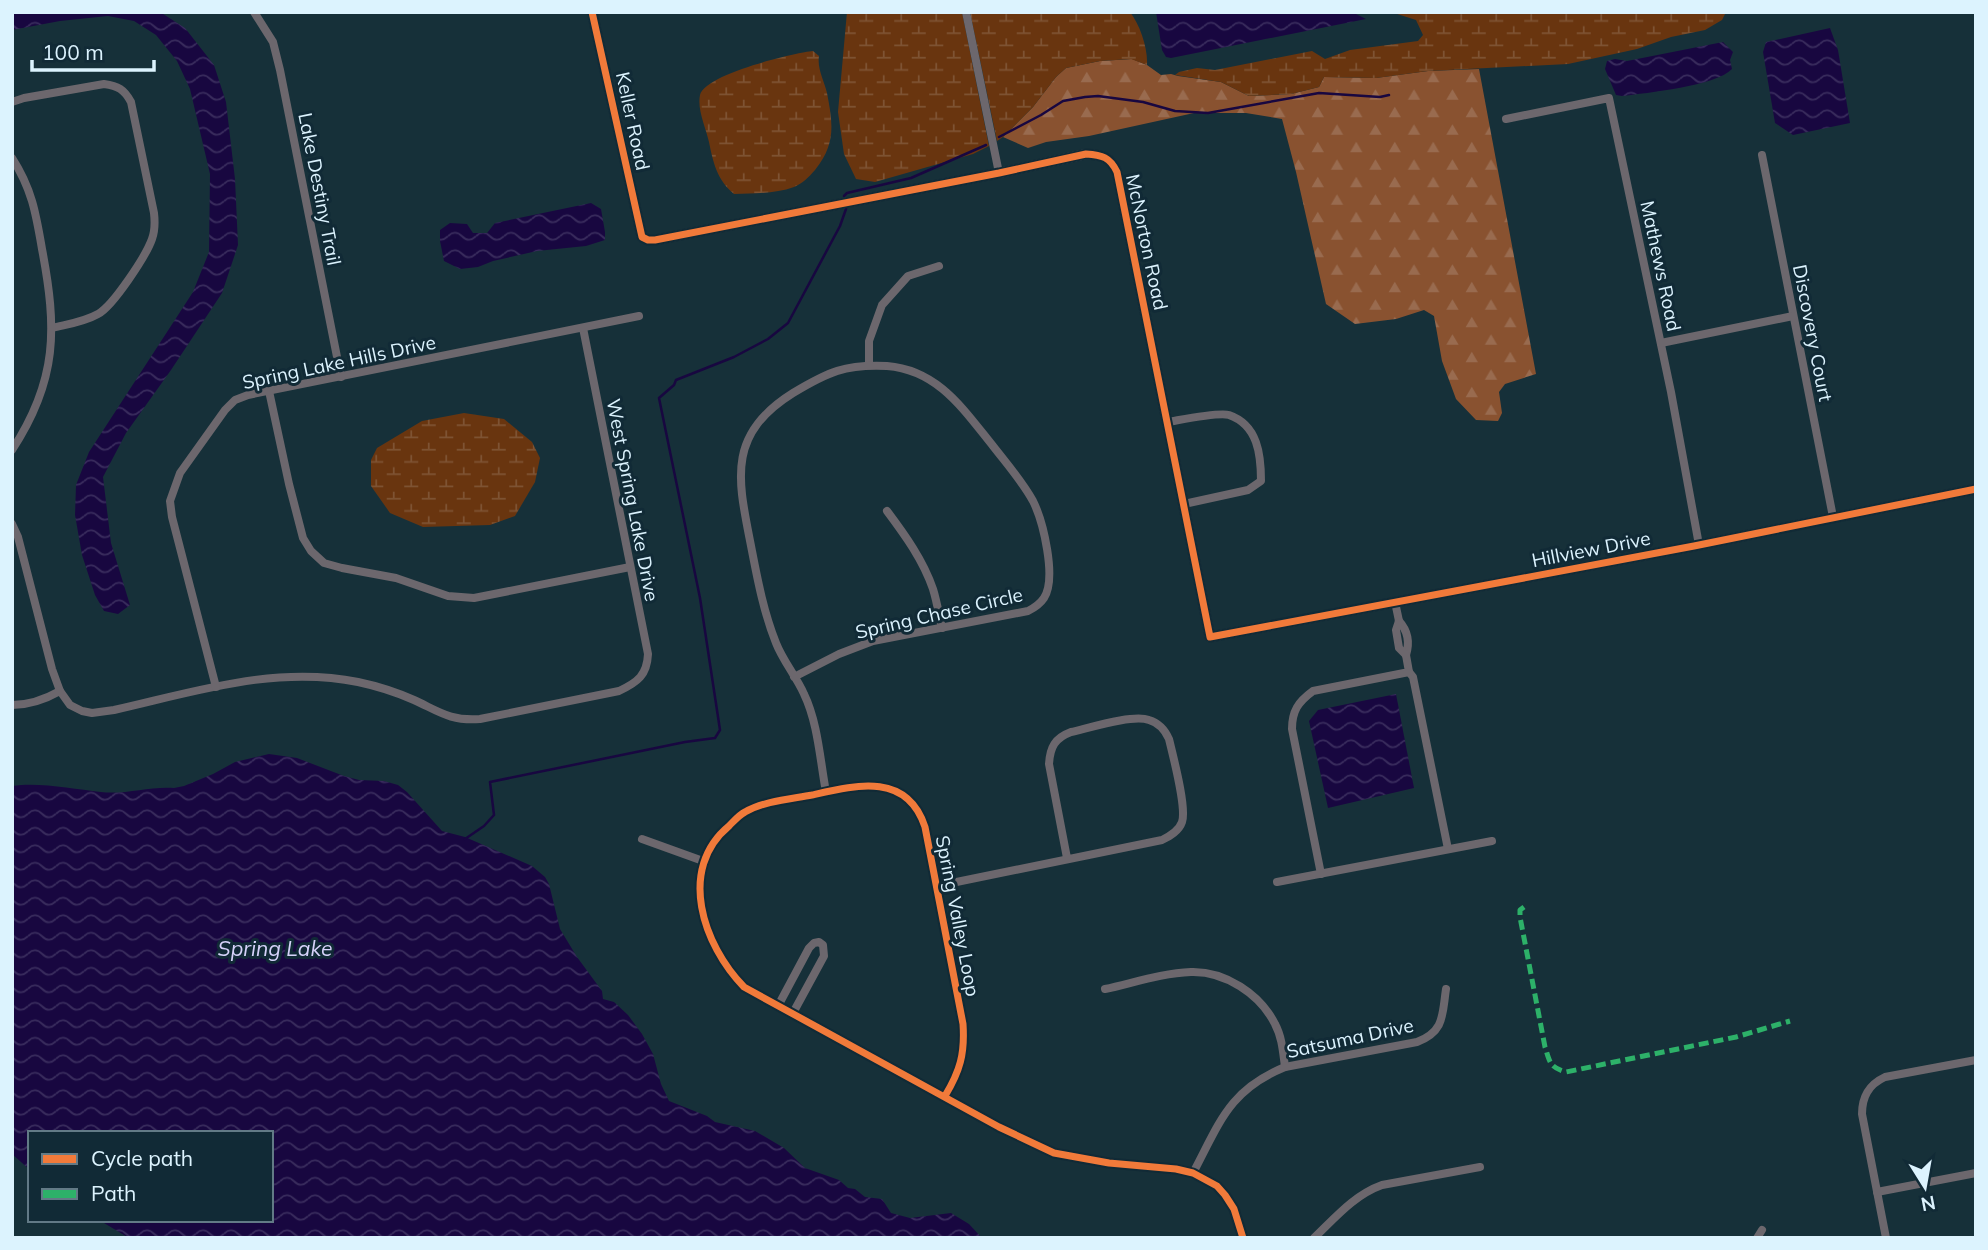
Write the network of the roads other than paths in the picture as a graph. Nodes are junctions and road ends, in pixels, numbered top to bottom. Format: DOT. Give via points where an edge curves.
graph roads {
  1 [pos="254,12"];
  2 [pos="592,12"];
  3 [pos="966,12"];
  4 [pos="12,102"];
  5 [pos="1506,119"];
  6 [pos="1762,156"];
  7 [pos="12,158"];
  8 [pos="999,173"];
  9 [pos="642,237"];
  10 [pos="939,266"];
  11 [pos="639,316"];
  12 [pos="1793,316"];
  13 [pos="52,328"];
  14 [pos="583,328"];
  15 [pos="1661,343"];
  16 [pos="869,365"];
  17 [pos="341,377"];
  18 [pos="270,391"];
  19 [pos="1167,422"];
  20 [pos="12,450"];
  21 [pos="1976,489"];
  22 [pos="1184,504"];
  23 [pos="887,511"];
  24 [pos="1833,517"];
  25 [pos="12,524"];
  26 [pos="1699,545"];
  27 [pos="630,567"];
  28 [pos="1395,602"];
  29 [pos="1399,621"];
  30 [pos="942,628"];
  31 [pos="1407,636"];
  32 [pos="1210,637"];
  33 [pos="1398,638"];
  34 [pos="1406,655"];
  35 [pos="1409,672"];
  36 [pos="794,677"];
  37 [pos="216,687"];
  38 [pos="60,691"];
  39 [pos="12,705"];
  40 [pos="826,792"];
  41 [pos="642,839"];
  42 [pos="1492,841"];
  43 [pos="1448,849"];
  44 [pos="1067,858"];
  45 [pos="703,861"];
  46 [pos="1321,874"];
  47 [pos="1277,883"];
  48 [pos="937,886"];
  49 [pos="1105,989"];
  50 [pos="1446,989"];
  51 [pos="779,1006"];
  52 [pos="793,1013"];
  53 [pos="1976,1060"];
  54 [pos="1285,1067"];
  55 [pos="945,1096"];
  56 [pos="1480,1167"];
  57 [pos="1193,1172"];
  58 [pos="1976,1173"];
  59 [pos="1877,1192"];
  60 [pos="1243,1238"];
  61 [pos="1314,1238"];
  62 [pos="1886,1238"];
  1 -- 17 [label="street, Lake Destiny Trail" via="273,42 280,70"];
  2 -- 9 [label="street, Keller Road"];
  3 -- 8 [label="street"];
  4 -- 13 [label="street" via="104,84 126,92 154,213 153,237 146,252 111,302 101,313"];
  5 -- 15 [label="street, Mathews Road" via="1609,98"];
  6 -- 12 [label="street, Discovery Court"];
  7 -- 13 [label="street" via="34,207 50,290"];
  8 -- 9 [label="street, McNorton Road" via="655,240"];
  8 -- 19 [label="street, McNorton Road" via="1086,154 1113,163"];
  10 -- 16 [label="street" via="908,276 882,304 869,341"];
  11 -- 14 [label="street, Spring Lake Hills Drive"];
  12 -- 15 [label="street"];
  12 -- 24 [label="street, Discovery Court"];
  13 -- 20 [label="street" via="39,402"];
  14 -- 17 [label="street, Spring Lake Hills Drive"];
  14 -- 27 [label="street, West Spring Lake Drive"];
  15 -- 26 [label="street, Mathews Road"];
  16 -- 30 [label="street, Spring Chase Circle" via="897,367 923,376 953,396 1024,485 1041,519 1050,572 1044,598 1028,611"];
  16 -- 36 [label="street, Spring Chase Circle" via="820,377 776,404 760,418 743,454 741,493 764,610"];
  17 -- 18 [label="street, Spring Lake Hills Drive"];
  18 -- 27 [label="street" via="303,538 324,563 462,598"];
  18 -- 37 [label="street, Spring Lake Hills Drive" via="235,400 225,410 180,473 170,500"];
  19 -- 22 [label="street, McNorton Road"];
  19 -- 22 [label="street" via="1227,414 1244,425 1261,456 1261,481 1248,490"];
  21 -- 24 [label="street, Hillview Drive"];
  22 -- 32 [label="street, McNorton Road"];
  23 -- 30 [label="street" via="922,564"];
  24 -- 26 [label="street, Hillview Drive"];
  25 -- 38 [label="street"];
  26 -- 28 [label="street, Hillview Drive"];
  27 -- 37 [label="street, West Spring Lake Drive" via="648,665 634,685 619,691 464,720 392,691 325,677 259,678"];
  28 -- 29 [label="street"];
  28 -- 32 [label="street, Hillview Drive"];
  29 -- 31 [label="street"];
  29 -- 33 [label="street"];
  30 -- 36 [label="street, Spring Chase Circle" via="873,641"];
  31 -- 33 [label="street"];
  31 -- 34 [label="street"];
  33 -- 34 [label="street"];
  34 -- 35 [label="street"];
  35 -- 43 [label="street"];
  35 -- 46 [label="street" via="1313,691 1292,716"];
  36 -- 40 [label="street, Spring Chase Circle" via="809,708"];
  37 -- 38 [label="street" via="92,712 69,705"];
  38 -- 39 [label="street" via="30,704"];
  40 -- 45 [label="street, Spring Valley Loop" via="744,812 711,844"];
  40 -- 48 [label="street, Spring Valley Loop" via="877,785 907,798 922,816"];
  41 -- 45 [label="street"];
  42 -- 43 [label="street"];
  43 -- 46 [label="street"];
  44 -- 44 [label="street" via="1162,839 1182,822 1169,739 1157,723 1136,718 1071,732 1054,743 1049,764"];
  44 -- 48 [label="street"];
  45 -- 51 [label="street, Spring Valley Loop" via="701,904 721,958 744,986"];
  46 -- 47 [label="street"];
  48 -- 55 [label="street, Spring Valley Loop" via="964,1044 961,1064"];
  49 -- 54 [label="street" via="1194,972 1229,981 1255,996 1267,1010 1280,1038"];
  50 -- 54 [label="street, Satsuma Drive" via="1440,1024 1428,1038"];
  51 -- 52 [label="street, Spring Valley Loop"];
  51 -- 52 [label="street" via="809,948 823,944 824,956"];
  52 -- 55 [label="street, Spring Valley Loop"];
  53 -- 59 [label="street" via="1885,1077 1867,1090 1862,1114"];
  54 -- 57 [label="street, Satsuma Drive" via="1257,1080 1235,1099"];
  55 -- 57 [label="street" via="1054,1153"];
  56 -- 61 [label="street" via="1368,1190"];
  57 -- 60 [label="street" via="1225,1195"];
  58 -- 59 [label="street"];
  59 -- 62 [label="street"];
}
